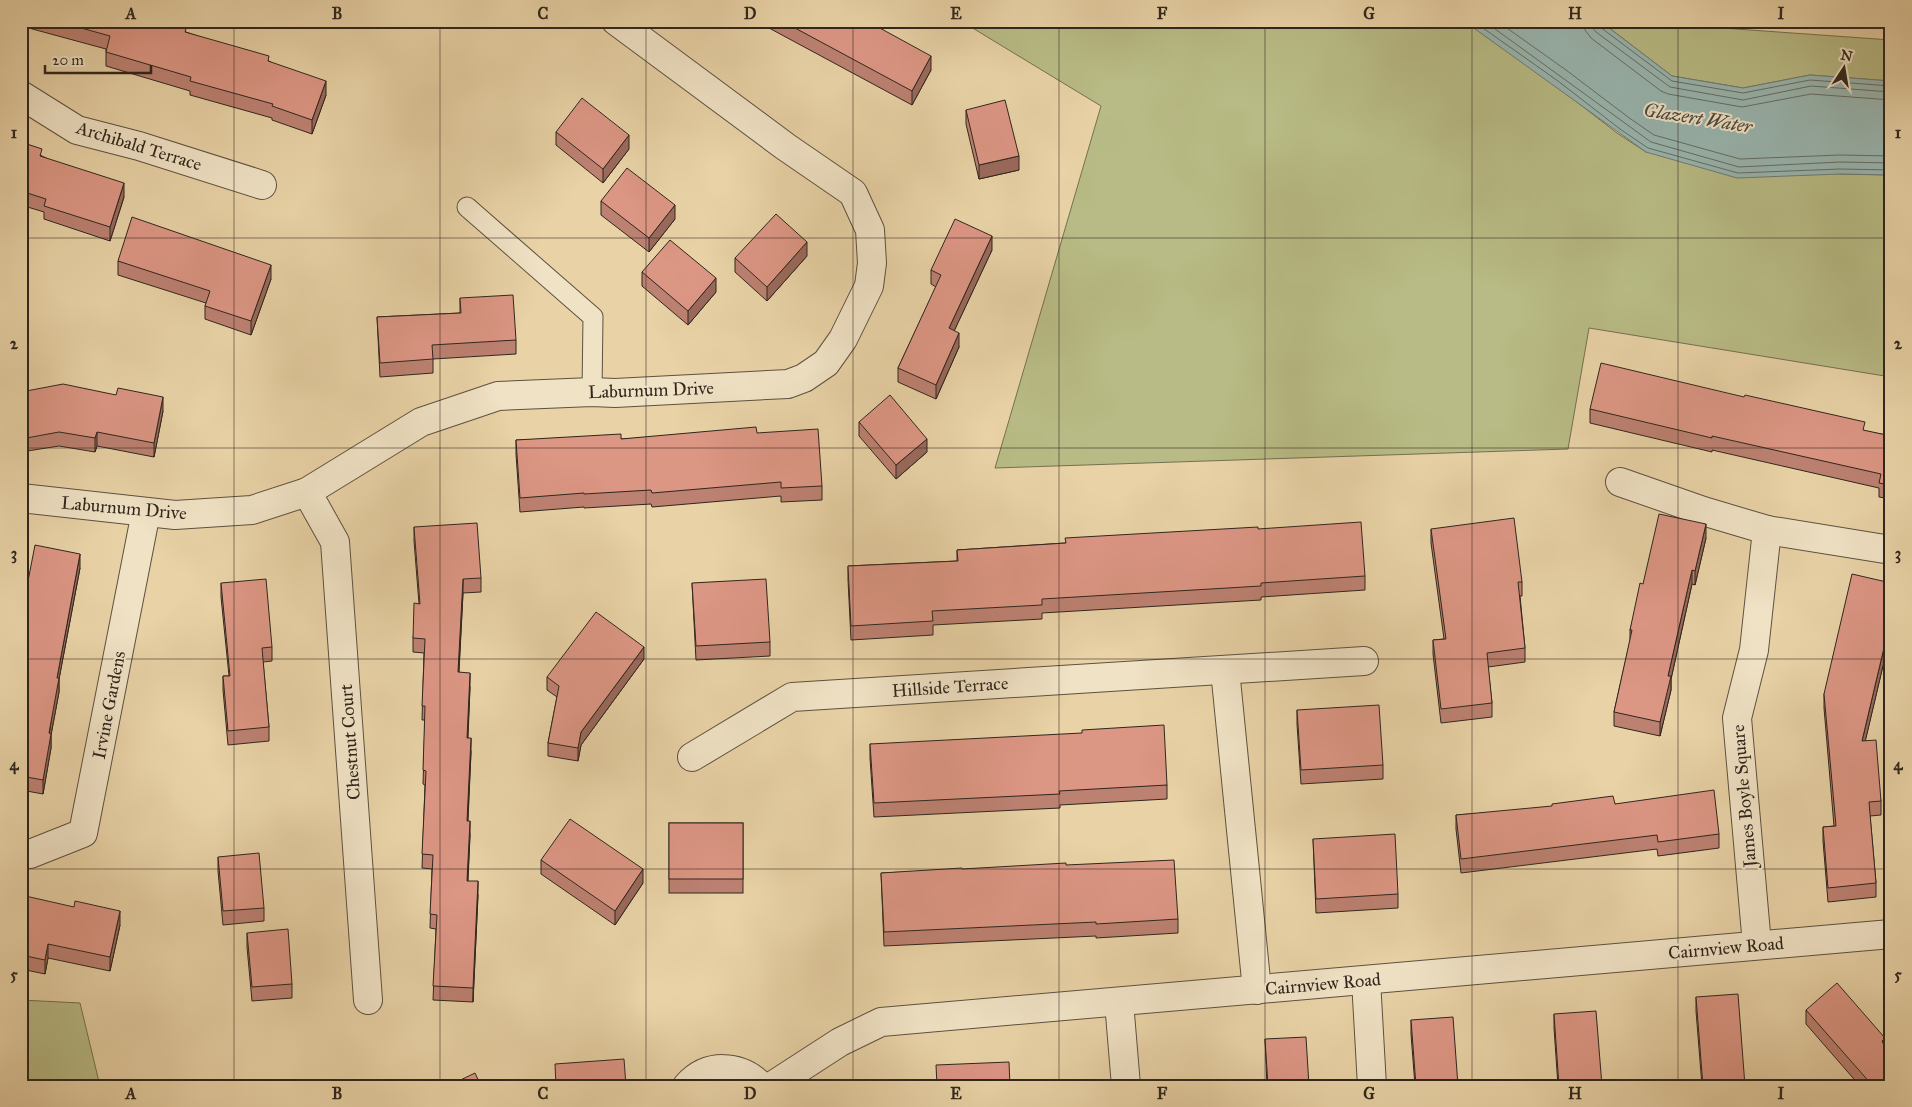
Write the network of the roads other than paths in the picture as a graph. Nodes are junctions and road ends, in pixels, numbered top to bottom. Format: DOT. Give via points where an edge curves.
graph roads {
  1 [pos="616,21"];
  2 [pos="21,95"];
  3 [pos="262,184"];
  4 [pos="467,207"];
  5 [pos="592,392"];
  6 [pos="1620,482"];
  7 [pos="306,492"];
  8 [pos="21,498"];
  9 [pos="146,512"];
  10 [pos="1767,530"];
  11 [pos="1891,550"];
  12 [pos="1364,661"];
  13 [pos="1225,670"];
  14 [pos="692,757"];
  15 [pos="21,852"];
  16 [pos="1891,934"];
  17 [pos="1757,945"];
  18 [pos="1366,980"];
  19 [pos="1258,990"];
  20 [pos="368,1000"];
  21 [pos="1119,1002"];
  22 [pos="687,1086"];
  23 [pos="761,1086"];
  24 [pos="772,1086"];
  25 [pos="1126,1086"];
  26 [pos="1372,1086"];
  1 -- 5 [label="street, Laburnum Drive" via="786,148 853,193 870,230 872,263 869,286 843,339 826,363 804,378 788,384"];
  2 -- 3 [label="street, Archibald Terrace" via="77,130"];
  4 -- 5 [label="lane" via="593,317"];
  5 -- 7 [label="street, Laburnum Drive" via="498,396 421,422"];
  6 -- 10 [label="street"];
  7 -- 9 [label="street, Laburnum Drive" via="252,510 175,515"];
  7 -- 20 [label="street, Chestnut Court" via="335,542"];
  8 -- 9 [label="street, Laburnum Drive"];
  9 -- 15 [label="street, Irvine Gardens" via="83,834 30,854"];
  10 -- 11 [label="street"];
  10 -- 17 [label="street, James Boyle Square" via="1754,650 1737,718"];
  12 -- 13 [label="street, Hillside Terrace"];
  13 -- 14 [label="street, Hillside Terrace" via="792,697"];
  13 -- 19 [label="street"];
  16 -- 17 [label="street, Cairnview Road"];
  17 -- 18 [label="street, Cairnview Road"];
  18 -- 19 [label="street, Cairnview Road"];
  18 -- 26 [label="street"];
  19 -- 21 [label="street, Cairnview Road"];
  21 -- 24 [label="street, Cairnview Road" via="881,1022 840,1042"];
  21 -- 25 [label="street"];
  22 -- 23 [label="street" via="692,1079 707,1071 723,1068 754,1078"];
}
